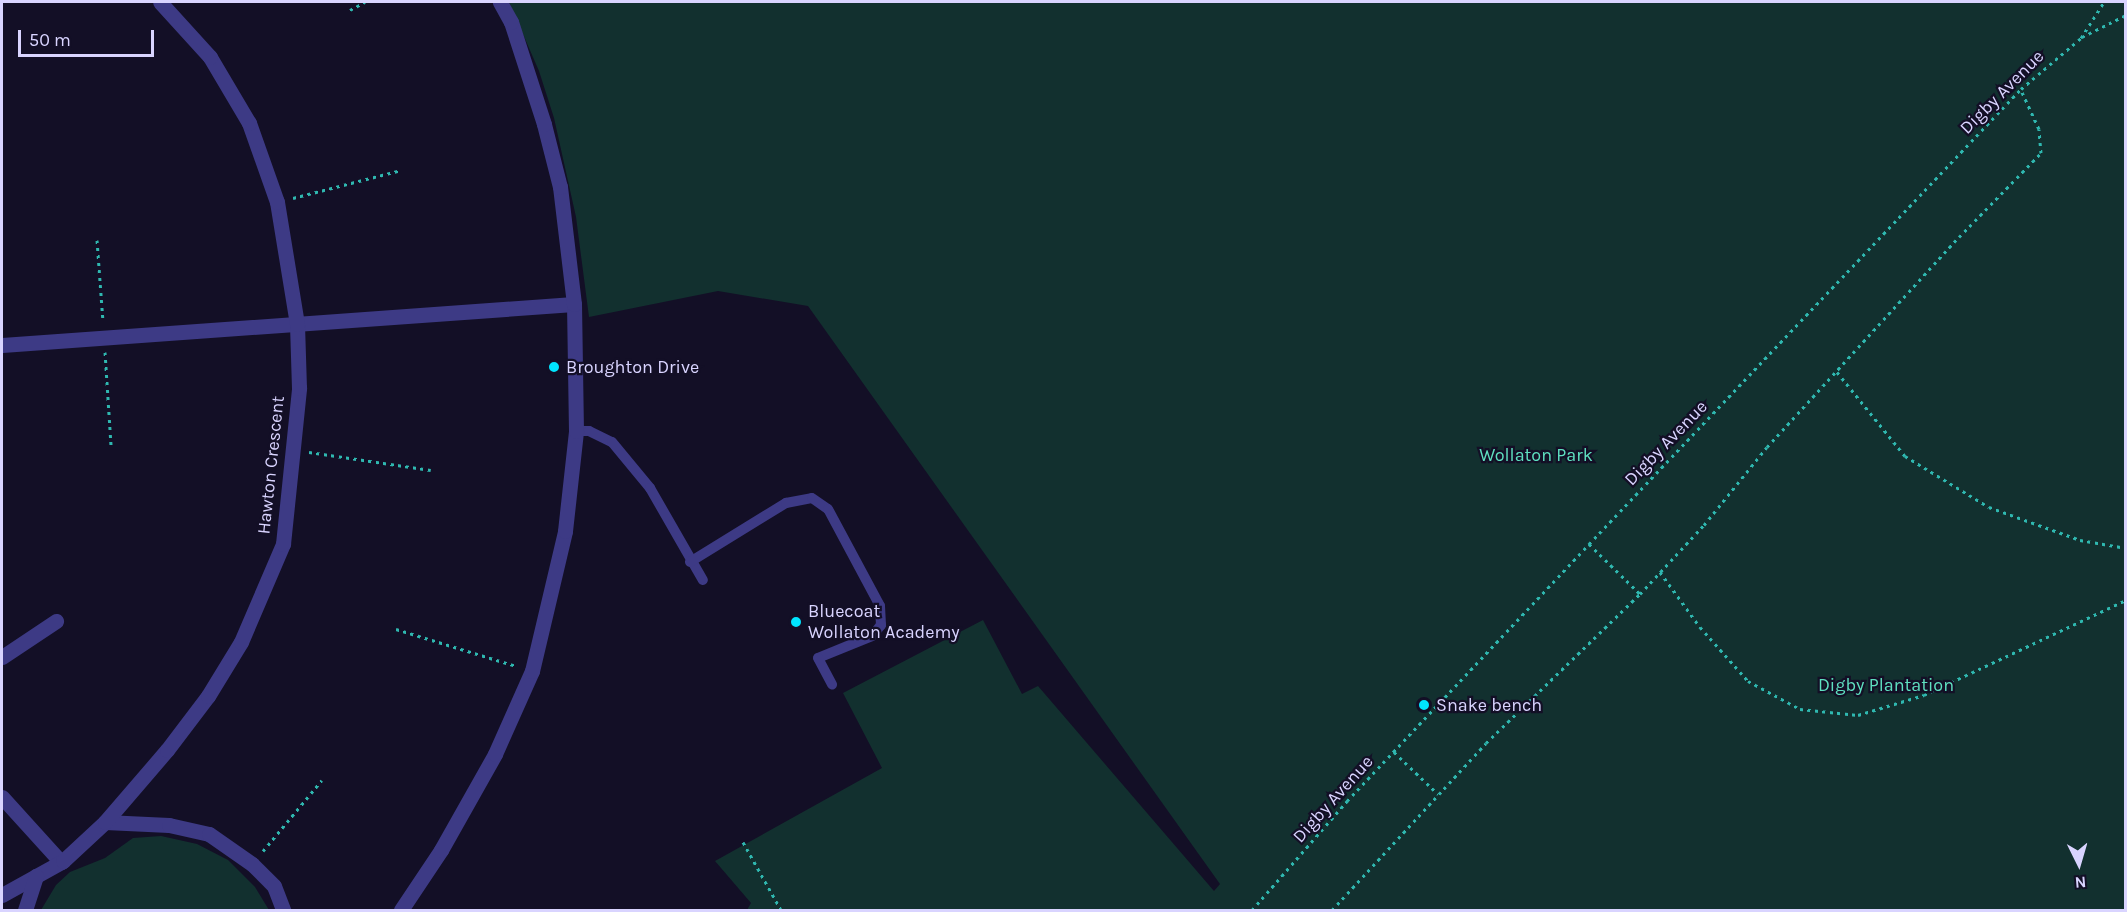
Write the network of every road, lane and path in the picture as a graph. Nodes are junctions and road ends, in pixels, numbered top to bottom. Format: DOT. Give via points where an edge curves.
graph roads {
  1 [pos="160,2"];
  2 [pos="365,2"];
  3 [pos="500,2"];
  4 [pos="2104,2"];
  5 [pos="350,10"];
  6 [pos="2126,15"];
  7 [pos="2081,38"];
  8 [pos="2021,89"];
  9 [pos="401,170"];
  10 [pos="277,202"];
  11 [pos="96,240"];
  12 [pos="574,304"];
  13 [pos="297,324"];
  14 [pos="105,336"];
  15 [pos="2,345"];
  16 [pos="1837,372"];
  17 [pos="576,431"];
  18 [pos="111,445"];
  19 [pos="295,450"];
  20 [pos="431,470"];
  21 [pos="1588,544"];
  22 [pos="2126,548"];
  23 [pos="690,562"];
  24 [pos="1660,572"];
  25 [pos="703,580"];
  26 [pos="1640,594"];
  27 [pos="2126,600"];
  28 [pos="56,621"];
  29 [pos="396,629"];
  30 [pos="2,657"];
  31 [pos="532,672"];
  32 [pos="832,684"];
  33 [pos="1394,752"];
  34 [pos="322,780"];
  35 [pos="1438,794"];
  36 [pos="2,797"];
  37 [pos="105,822"];
  38 [pos="743,842"];
  39 [pos="61,862"];
  40 [pos="252,864"];
  41 [pos="36,876"];
  42 [pos="2,895"];
  43 [pos="25,910"];
  44 [pos="283,910"];
  45 [pos="401,910"];
  46 [pos="782,910"];
  47 [pos="1252,910"];
  48 [pos="1332,910"];
  1 -- 10 [label="street, Hawton Crescent" via="210,57 249,123"];
  2 -- 5 [label="path"];
  3 -- 12 [label="street" via="511,22 541,112 560,187"];
  4 -- 7 [label="path, Digby Avenue"];
  6 -- 7 [label="path"];
  7 -- 8 [label="path, Digby Avenue"];
  8 -- 16 [label="path" via="2039,129 2041,153"];
  8 -- 21 [label="path, Digby Avenue"];
  9 -- 10 [label="path"];
  10 -- 13 [label="street, Hawton Crescent"];
  11 -- 14 [label="path"];
  12 -- 13 [label="street"];
  12 -- 17 [label="street"];
  13 -- 14 [label="street"];
  13 -- 19 [label="street, Hawton Crescent" via="299,388"];
  14 -- 15 [label="street"];
  14 -- 18 [label="path"];
  16 -- 22 [label="path" via="1905,456 1989,507 2080,540"];
  16 -- 24 [label="path"];
  17 -- 23 [label="lane" via="589,431 612,442 650,488"];
  17 -- 31 [label="street" via="565,531"];
  19 -- 20 [label="path"];
  19 -- 37 [label="street, Hawton Crescent" via="283,544 241,642 208,696"];
  21 -- 26 [label="path"];
  21 -- 33 [label="path, Digby Avenue"];
  23 -- 25 [label="lane"];
  23 -- 32 [label="lane" via="786,503 812,498 828,509 880,606 881,625 872,636 818,658"];
  24 -- 26 [label="path"];
  24 -- 27 [label="path" via="1700,627 1748,681 1800,709 1858,715 1924,694"];
  26 -- 35 [label="path"];
  28 -- 30 [label="street"];
  29 -- 31 [label="path"];
  31 -- 45 [label="street" via="495,754 441,850"];
  33 -- 35 [label="path"];
  33 -- 47 [label="path, Digby Avenue"];
  34 -- 40 [label="path"];
  35 -- 48 [label="path"];
  36 -- 39 [label="street"];
  37 -- 39 [label="street, Hawton Crescent"];
  37 -- 40 [label="street" via="169,825 209,834"];
  38 -- 46 [label="path"];
  39 -- 41 [label="street, Hawton Crescent"];
  40 -- 44 [label="street" via="274,886"];
  41 -- 42 [label="street, Hawton Crescent"];
  41 -- 43 [label="street"];
}
